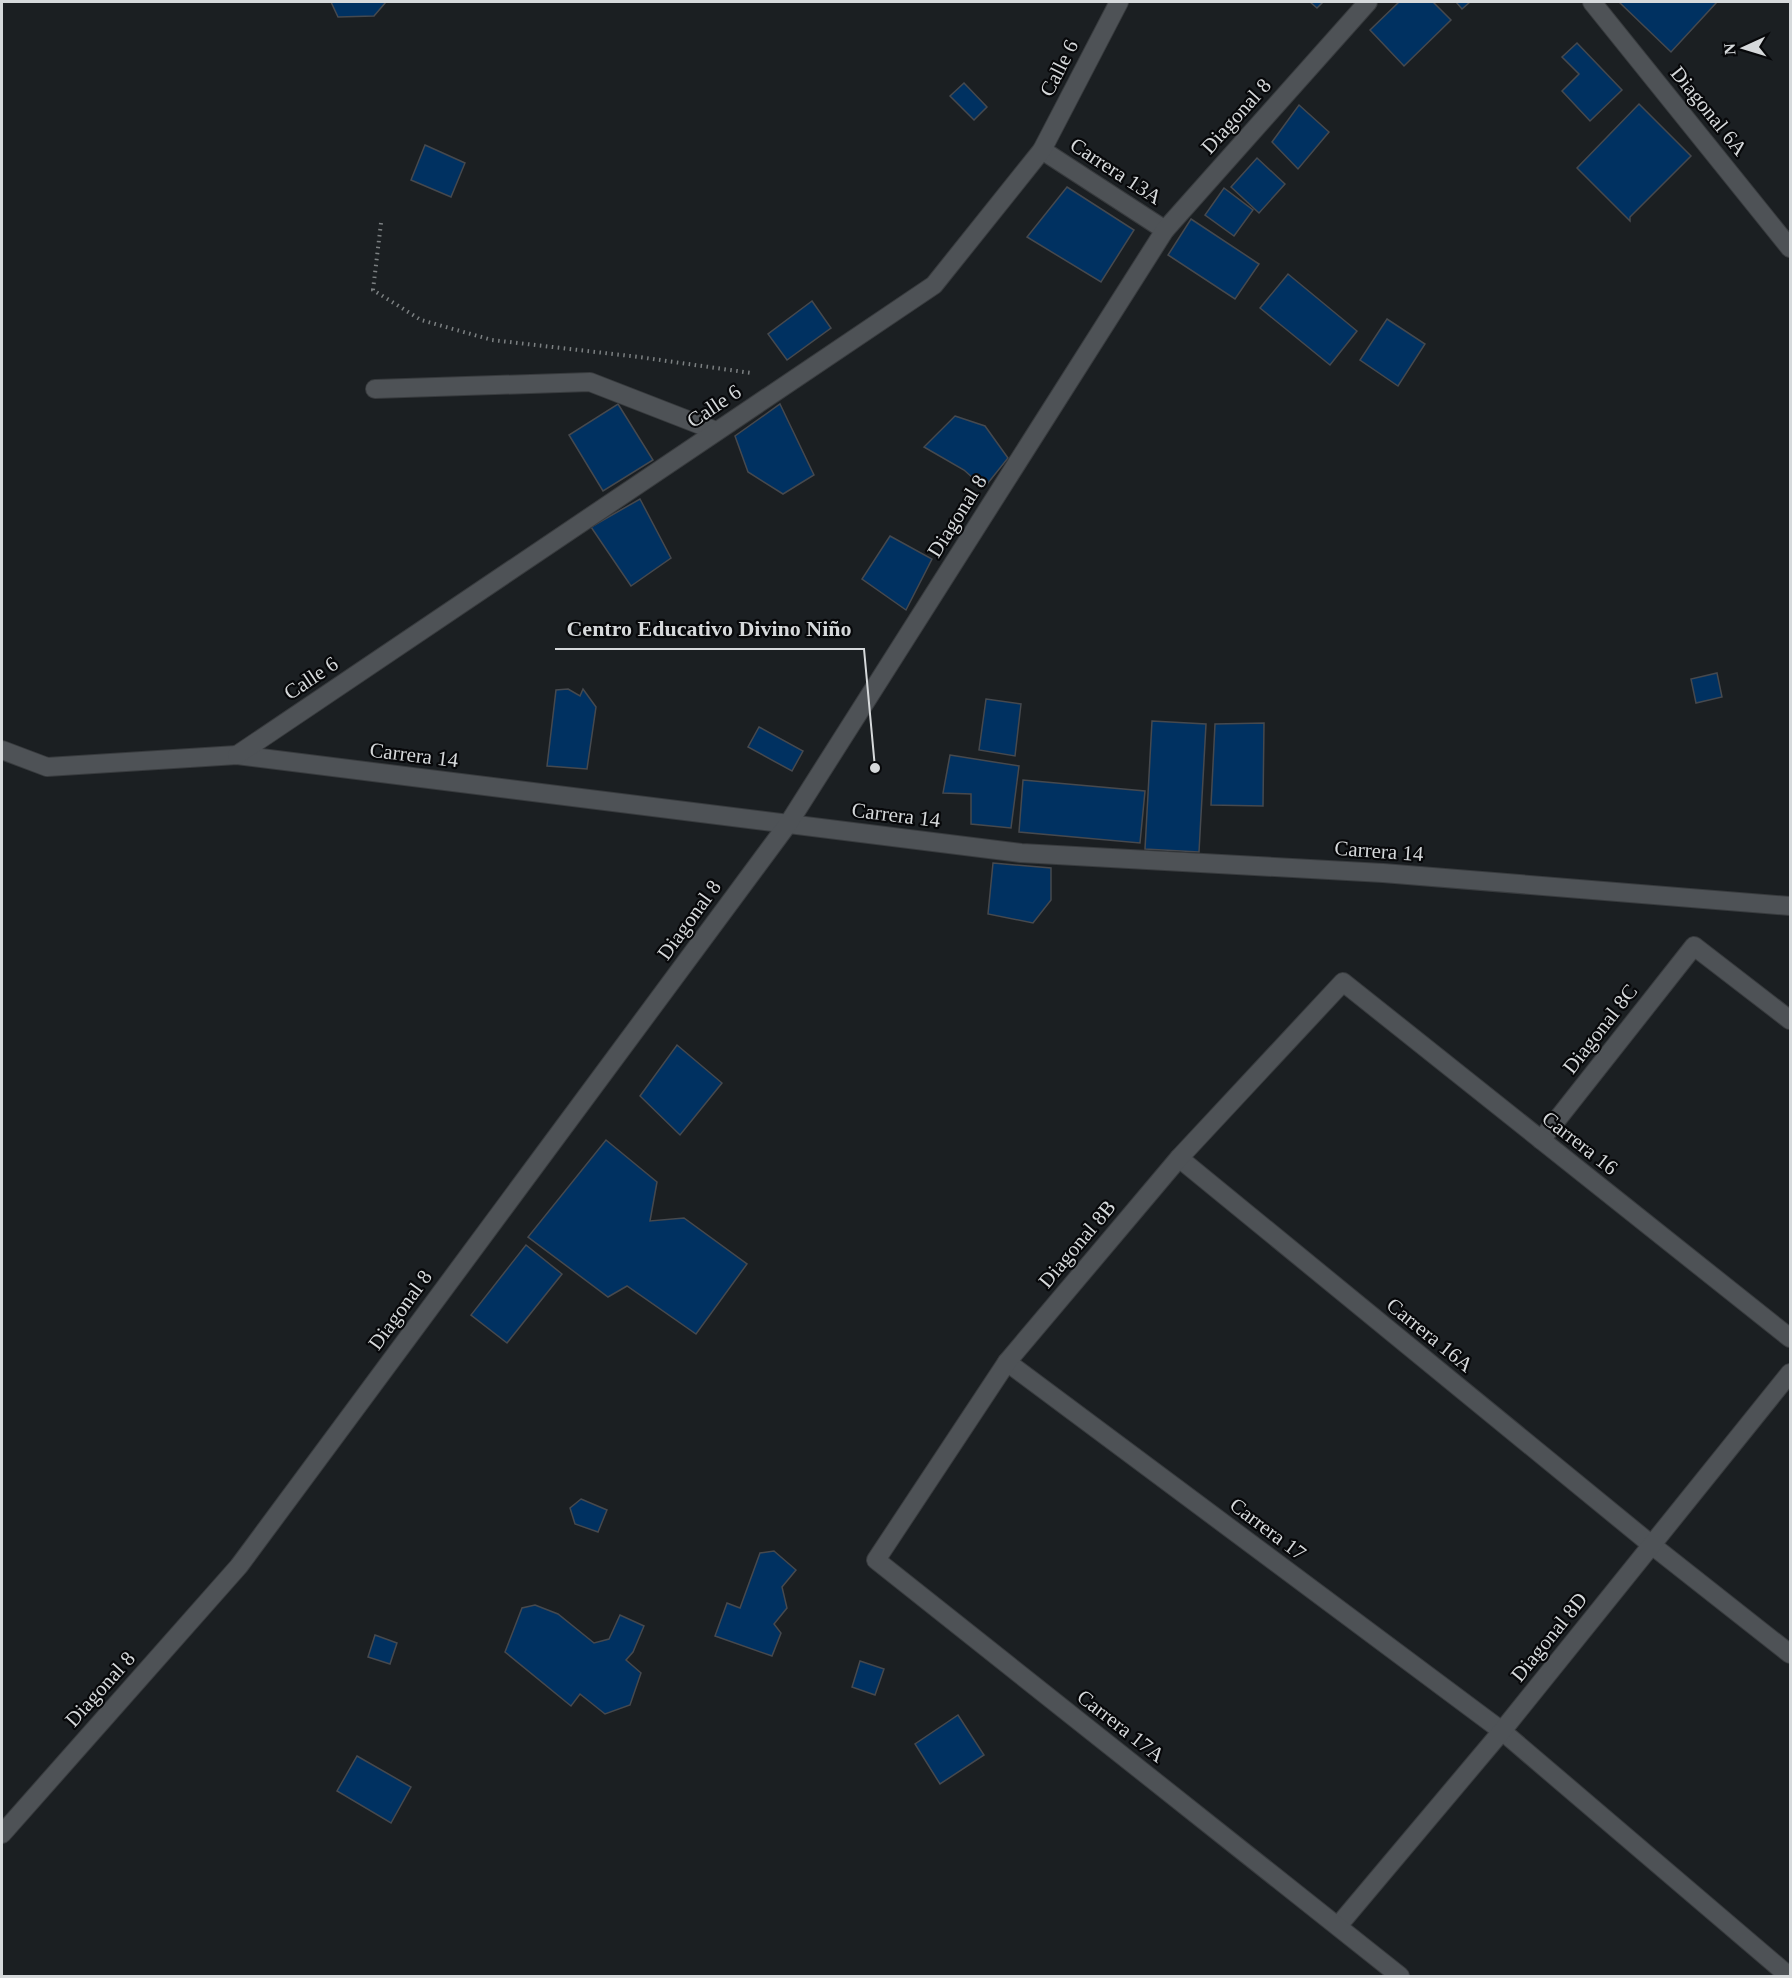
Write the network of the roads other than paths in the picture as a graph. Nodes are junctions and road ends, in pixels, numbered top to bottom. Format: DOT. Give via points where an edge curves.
graph roads {
  1 [pos="1119,2"];
  2 [pos="1368,2"];
  3 [pos="1592,2"];
  4 [pos="1042,150"];
  5 [pos="1165,230"];
  6 [pos="1791,248"];
  7 [pos="375,389"];
  8 [pos="716,431"];
  9 [pos="2,750"];
  10 [pos="237,755"];
  11 [pos="788,824"];
  12 [pos="1791,906"];
  13 [pos="1342,982"];
  14 [pos="1791,1020"];
  15 [pos="1541,1140"];
  16 [pos="1179,1158"];
  17 [pos="1791,1338"];
  18 [pos="1007,1362"];
  19 [pos="1791,1373"];
  20 [pos="1653,1546"];
  21 [pos="876,1560"];
  22 [pos="1791,1654"];
  23 [pos="1502,1731"];
  24 [pos="2,1834"];
  25 [pos="1338,1926"];
  26 [pos="1400,1977"];
  27 [pos="1789,1977"];
  1 -- 4 [label="street, Calle 6"];
  2 -- 5 [label="street, Diagonal 8"];
  3 -- 6 [label="street, Diagonal 6A"];
  4 -- 5 [label="street, Carrera 13A"];
  4 -- 8 [label="street, Calle 6" via="934,285"];
  5 -- 11 [label="street, Diagonal 8"];
  7 -- 8 [label="street" via="590,382"];
  8 -- 10 [label="street, Calle 6"];
  9 -- 10 [label="street, Carrera 14" via="47,767"];
  10 -- 11 [label="street, Carrera 14"];
  11 -- 12 [label="street, Carrera 14" via="1021,853 1383,873"];
  11 -- 24 [label="street, Diagonal 8" via="239,1566"];
  13 -- 15 [label="street, Carrera 16"];
  13 -- 16 [label="street, Diagonal 8B"];
  14 -- 15 [label="street, Diagonal 8C" via="1694,946"];
  15 -- 17 [label="street, Carrera 16"];
  16 -- 18 [label="street, Diagonal 8B"];
  16 -- 20 [label="street, Carrera 16A"];
  18 -- 21 [label="street, Diagonal 8B"];
  18 -- 23 [label="street, Carrera 17"];
  19 -- 20 [label="street, Diagonal 8D"];
  20 -- 22 [label="street, Carrera 16A"];
  20 -- 23 [label="street, Diagonal 8D"];
  21 -- 25 [label="street, Carrera 17A"];
  23 -- 25 [label="street, Diagonal 8D"];
  23 -- 27 [label="street, Carrera 17"];
  25 -- 26 [label="street, Carrera 17A"];
}
